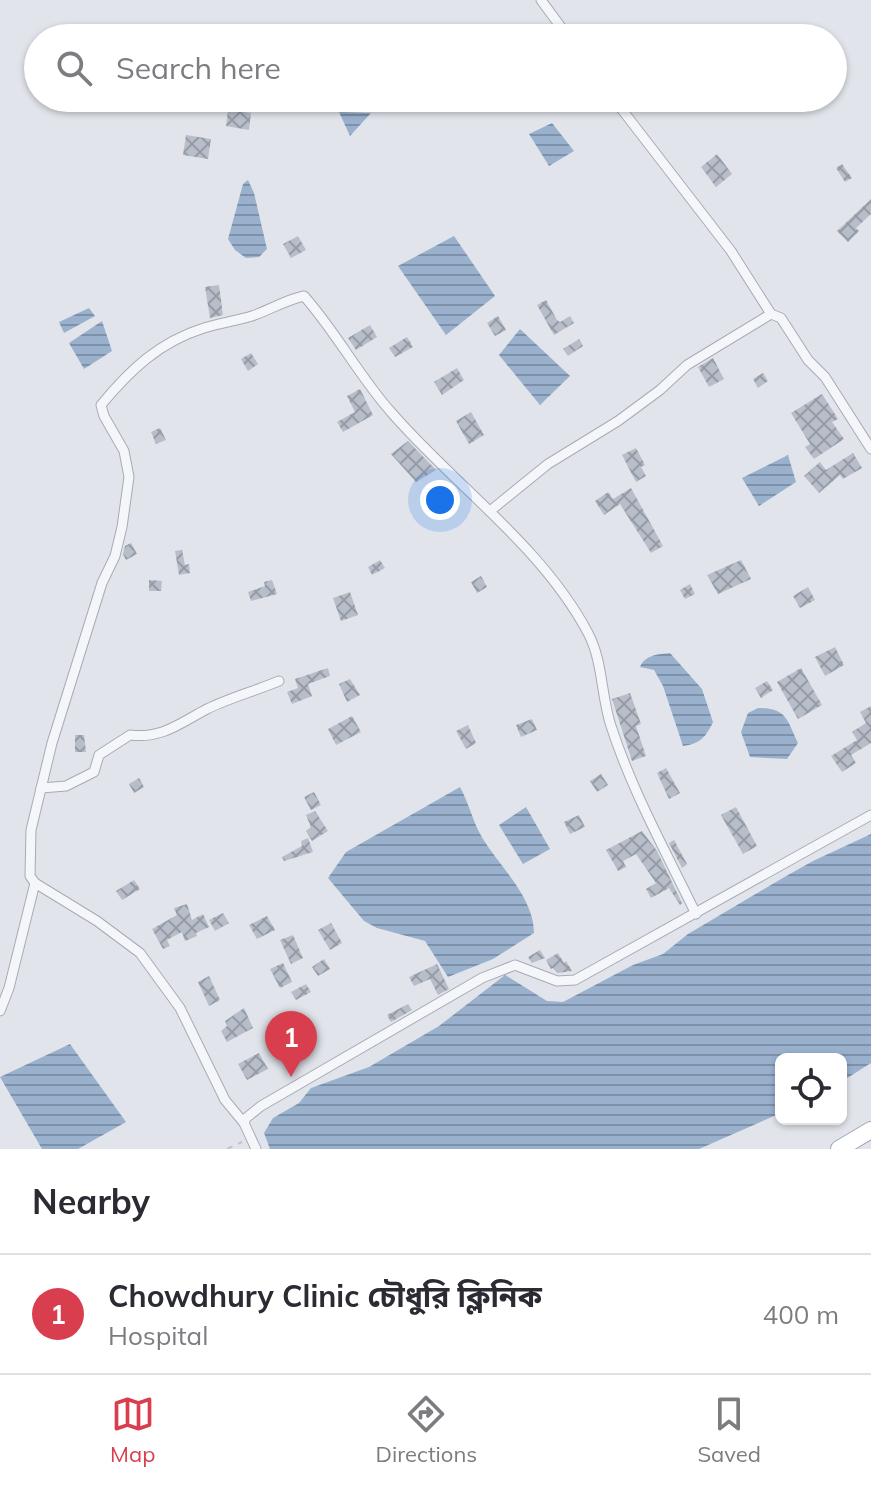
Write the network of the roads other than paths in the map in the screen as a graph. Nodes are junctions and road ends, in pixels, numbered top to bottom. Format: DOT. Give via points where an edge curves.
graph roads {
  1 [pos="541,0"];
  2 [pos="559,24"];
  3 [pos="624,112"];
  4 [pos="771,314"];
  5 [pos="871,449"];
  6 [pos="490,511"];
  7 [pos="279,681"];
  8 [pos="41,788"];
  9 [pos="871,815"];
  10 [pos="35,883"];
  11 [pos="696,914"];
  12 [pos="0,1011"];
  13 [pos="244,1123"];
  14 [pos="871,1130"];
  15 [pos="256,1149"];
  16 [pos="839,1149"];
  1 -- 2 [label="street"];
  3 -- 4 [label="street" via="731,251"];
  4 -- 5 [label="street" via="781,318 825,377"];
  4 -- 6 [label="street" via="687,365 660,390 548,464"];
  6 -- 8 [label="street" via="390,412 304,296 203,328 152,352 101,405 124,451 129,477 122,527"];
  6 -- 11 [label="street" via="542,569 589,634 610,725 629,775"];
  7 -- 8 [label="street" via="208,709 171,731 130,735 99,755 94,772 66,786"];
  8 -- 10 [label="street" via="31,830 29,870"];
  9 -- 11 [label="street"];
  10 -- 12 [label="street"];
  10 -- 13 [label="street" via="140,953 180,1008 225,1100"];
  11 -- 13 [label="street" via="575,980 557,981 515,965 495,971 268,1101"];
  13 -- 15 [label="street"];
  14 -- 16 [label="main road"];
}
